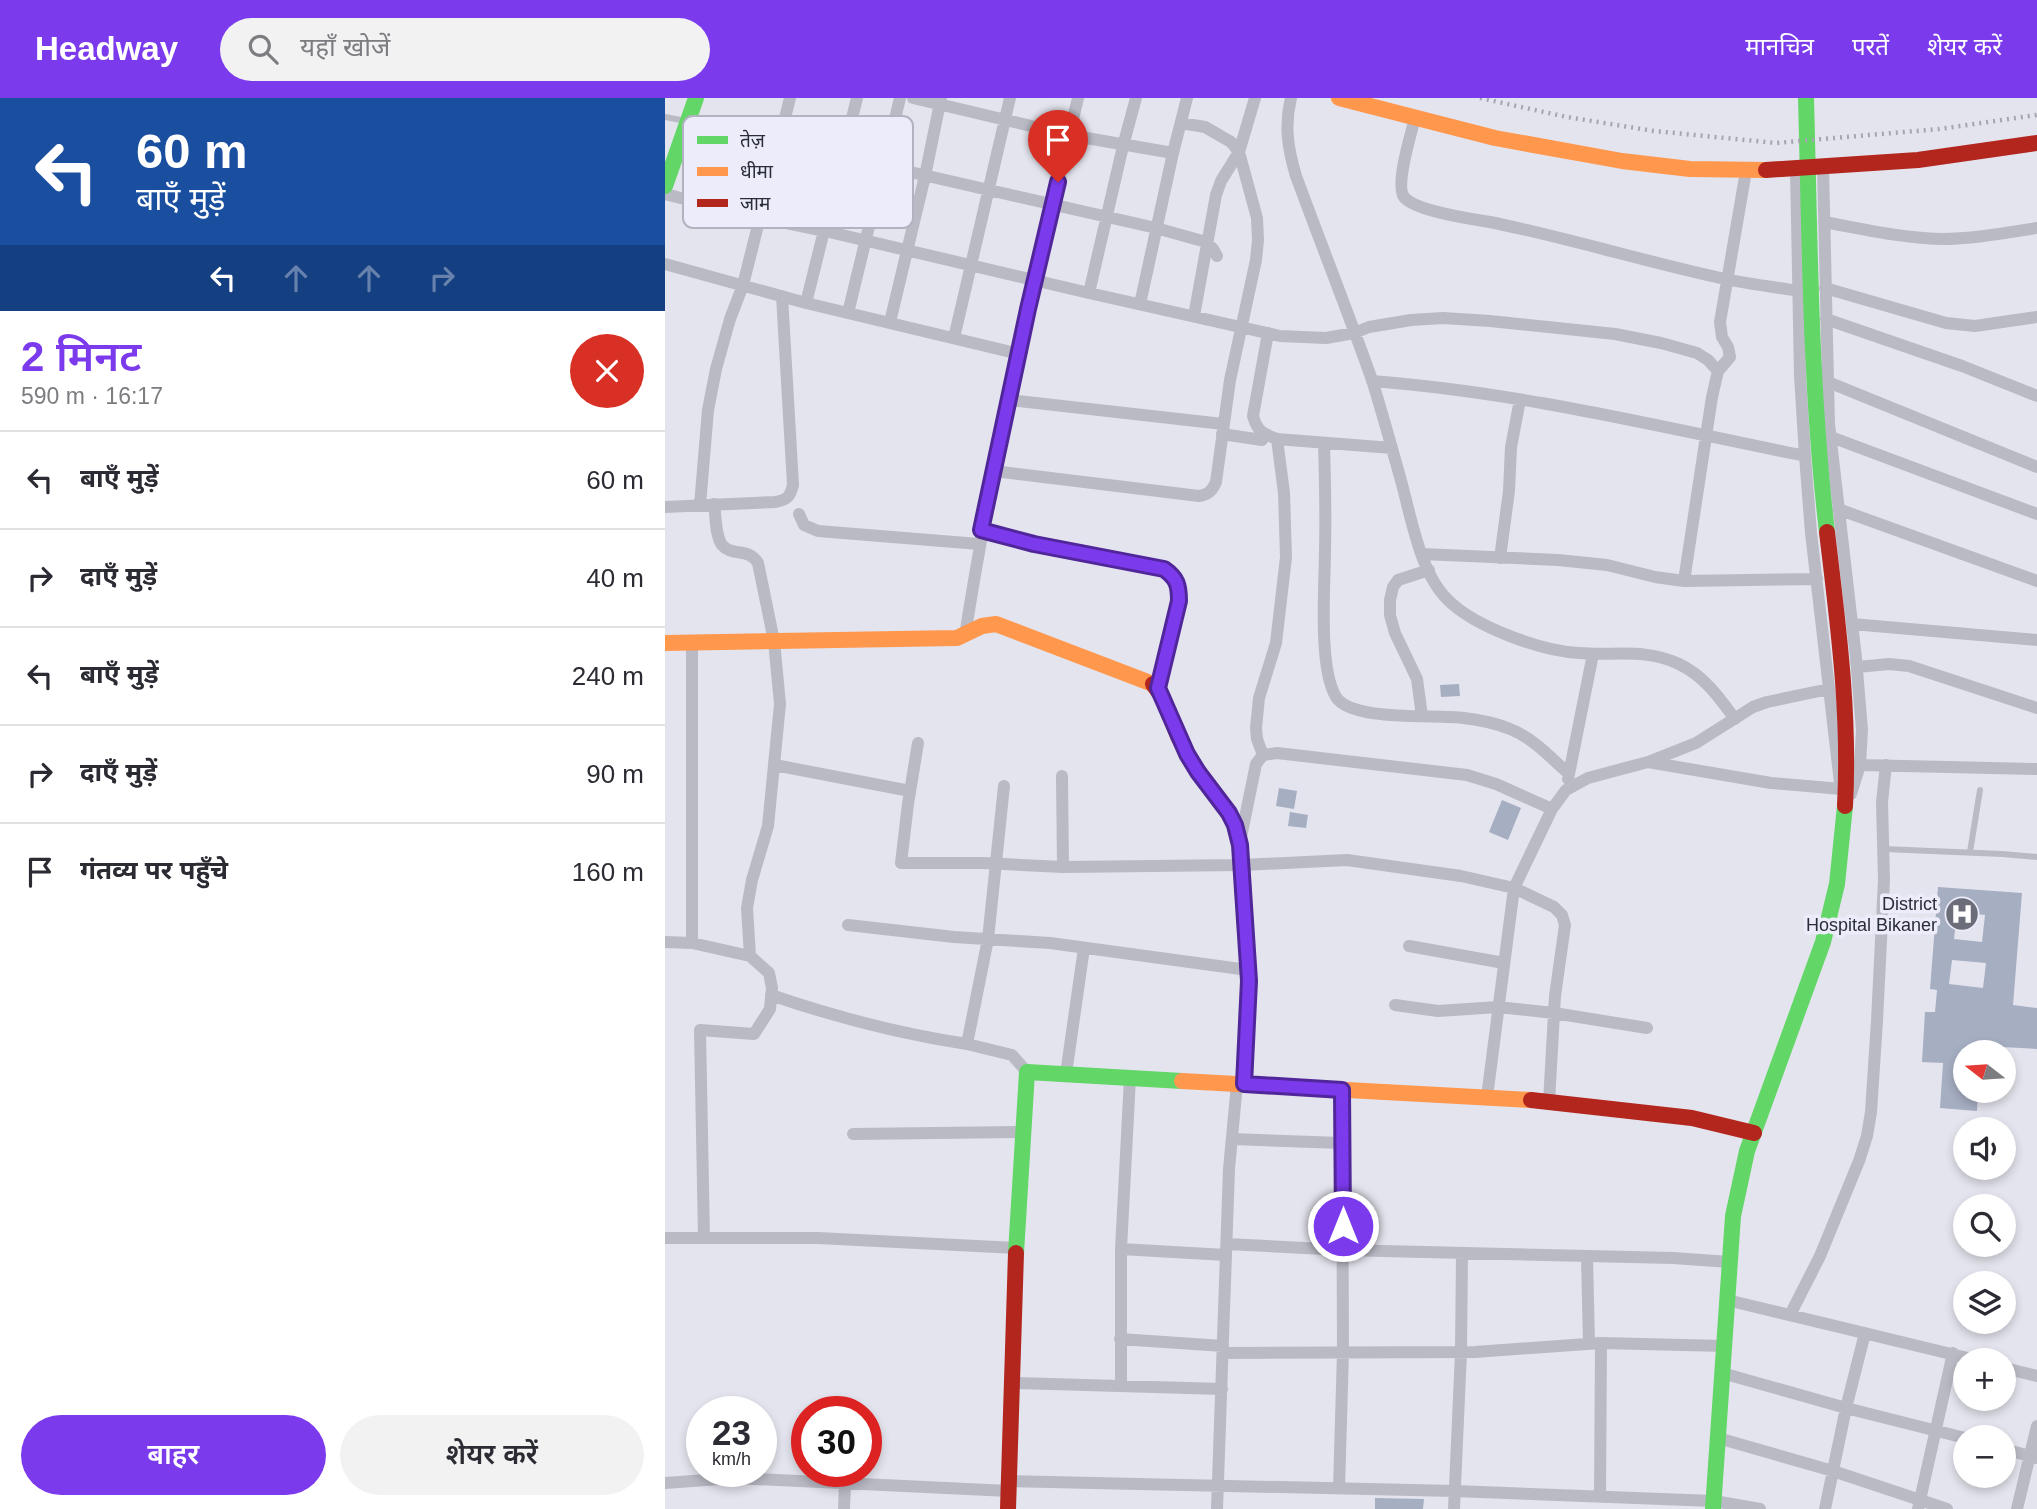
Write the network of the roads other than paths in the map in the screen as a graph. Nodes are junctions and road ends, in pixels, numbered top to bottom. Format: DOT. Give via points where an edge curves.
graph roads {
  1 [pos="696,98"];
  2 [pos="790,98"];
  3 [pos="857,98"];
  4 [pos="900,98"];
  5 [pos="913,98"];
  6 [pos="1010,98"];
  7 [pos="1079,98"];
  8 [pos="1136,98"];
  9 [pos="1255,98"];
  10 [pos="1291,98"];
  11 [pos="1339,98"];
  12 [pos="1806,98"];
  13 [pos="1183,99"];
  14 [pos="941,101"];
  15 [pos="690,116"];
  16 [pos="786,116"];
  17 [pos="852,116"];
  18 [pos="896,116"];
  19 [pos="665,117"];
  20 [pos="1415,118"];
  21 [pos="1004,120"];
  22 [pos="683,121"];
  23 [pos="1181,122"];
  24 [pos="1069,135"];
  25 [pos="683,136"];
  26 [pos="2037,143"];
  27 [pos="1123,145"];
  28 [pos="1239,152"];
  29 [pos="1173,153"];
  30 [pos="1823,167"];
  31 [pos="1796,168"];
  32 [pos="1746,171"];
  33 [pos="913,173"];
  34 [pos="925,176"];
  35 [pos="665,186"];
  36 [pos="988,190"];
  37 [pos="665,194"];
  38 [pos="683,198"];
  39 [pos="1052,205"];
  40 [pos="1106,217"];
  41 [pos="1824,222"];
  42 [pos="913,226"];
  43 [pos="758,228"];
  44 [pos="810,228"];
  45 [pos="826,228"];
  46 [pos="868,228"];
  47 [pos="913,228"];
  48 [pos="1156,228"];
  49 [pos="2037,228"];
  50 [pos="825,231"];
  51 [pos="865,241"];
  52 [pos="1207,243"];
  53 [pos="907,251"];
  54 [pos="1217,256"];
  55 [pos="665,264"];
  56 [pos="971,265"];
  57 [pos="1035,280"];
  58 [pos="1727,280"];
  59 [pos="743,285"];
  60 [pos="1825,288"];
  61 [pos="1799,291"];
  62 [pos="1089,293"];
  63 [pos="782,296"];
  64 [pos="806,303"];
  65 [pos="1140,304"];
  66 [pos="848,313"];
  67 [pos="1194,316"];
  68 [pos="2037,317"];
  69 [pos="1826,319"];
  70 [pos="890,322"];
  71 [pos="1242,327"];
  72 [pos="1268,333"];
  73 [pos="1354,333"];
  74 [pos="954,338"];
  75 [pos="1019,354"];
  76 [pos="1718,371"];
  77 [pos="1372,381"];
  78 [pos="1828,382"];
  79 [pos="2037,396"];
  80 [pos="1009,400"];
  81 [pos="1520,400"];
  82 [pos="1223,429"];
  83 [pos="1706,435"];
  84 [pos="1831,437"];
  85 [pos="1277,439"];
  86 [pos="1262,440"];
  87 [pos="1324,443"];
  88 [pos="1392,448"];
  89 [pos="1805,456"];
  90 [pos="2037,467"];
  91 [pos="994,471"];
  92 [pos="714,504"];
  93 [pos="700,505"];
  94 [pos="665,508"];
  95 [pos="1838,509"];
  96 [pos="799,514"];
  97 [pos="2037,514"];
  98 [pos="981,530"];
  99 [pos="979,544"];
  100 [pos="1422,554"];
  101 [pos="1500,558"];
  102 [pos="1429,570"];
  103 [pos="1817,579"];
  104 [pos="2037,580"];
  105 [pos="1683,581"];
  106 [pos="1852,624"];
  107 [pos="965,636"];
  108 [pos="2037,640"];
  109 [pos="775,641"];
  110 [pos="665,643"];
  111 [pos="692,643"];
  112 [pos="1593,654"];
  113 [pos="1850,671"];
  114 [pos="1158,688"];
  115 [pos="1829,689"];
  116 [pos="2037,708"];
  117 [pos="1422,716"];
  118 [pos="1735,719"];
  119 [pos="918,743"];
  120 [pos="1263,755"];
  121 [pos="1648,762"];
  122 [pos="775,765"];
  123 [pos="1860,765"];
  124 [pos="1886,765"];
  125 [pos="2037,769"];
  126 [pos="1569,775"];
  127 [pos="1062,776"];
  128 [pos="1004,786"];
  129 [pos="1841,789"];
  130 [pos="1566,790"];
  131 [pos="1980,790"];
  132 [pos="910,791"];
  133 [pos="1552,809"];
  134 [pos="1845,815"];
  135 [pos="1240,845"];
  136 [pos="1884,849"];
  137 [pos="1970,852"];
  138 [pos="2037,857"];
  139 [pos="996,864"];
  140 [pos="1242,865"];
  141 [pos="1063,867"];
  142 [pos="1514,888"];
  143 [pos="848,925"];
  144 [pos="988,939"];
  145 [pos="665,943"];
  146 [pos="692,943"];
  147 [pos="1409,946"];
  148 [pos="1084,948"];
  149 [pos="750,956"];
  150 [pos="1504,963"];
  151 [pos="1248,970"];
  152 [pos="771,995"];
  153 [pos="1395,1005"];
  154 [pos="1498,1007"];
  155 [pos="1554,1013"];
  156 [pos="1647,1028"];
  157 [pos="968,1044"];
  158 [pos="1027,1072"];
  159 [pos="1066,1074"];
  160 [pos="1130,1077"];
  161 [pos="1240,1084"];
  162 [pos="1342,1090"];
  163 [pos="1487,1097"];
  164 [pos="1549,1102"];
  165 [pos="1023,1132"];
  166 [pos="1754,1133"];
  167 [pos="853,1134"];
  168 [pos="1232,1139"];
  169 [pos="1342,1143"];
  170 [pos="665,1238"];
  171 [pos="704,1238"];
  172 [pos="1016,1248"];
  173 [pos="1121,1249"];
  174 [pos="1226,1250"];
  175 [pos="1343,1251"];
  176 [pos="1462,1254"];
  177 [pos="1587,1257"];
  178 [pos="1730,1262"];
  179 [pos="1727,1300"];
  180 [pos="1790,1315"];
  181 [pos="1865,1333"];
  182 [pos="1121,1339"];
  183 [pos="1595,1344"];
  184 [pos="1724,1346"];
  185 [pos="1223,1349"];
  186 [pos="1343,1352"];
  187 [pos="1461,1352"];
  188 [pos="1953,1353"];
  189 [pos="2016,1371"];
  190 [pos="1722,1373"];
  191 [pos="2037,1376"];
  192 [pos="1012,1383"];
  193 [pos="1121,1386"];
  194 [pos="1221,1389"];
  195 [pos="1846,1408"];
  196 [pos="2037,1426"];
  197 [pos="1936,1429"];
  198 [pos="1953,1434"];
  199 [pos="1718,1438"];
  200 [pos="2016,1452"];
  201 [pos="2033,1457"];
  202 [pos="1833,1471"];
  203 [pos="791,1481"];
  204 [pos="665,1482"];
  205 [pos="882,1484"];
  206 [pos="1009,1486"];
  207 [pos="1218,1486"];
  208 [pos="845,1487"];
  209 [pos="1339,1488"];
  210 [pos="1455,1491"];
  211 [pos="1600,1496"];
  212 [pos="1919,1504"];
  213 [pos="1713,1505"];
  214 [pos="844,1509"];
  215 [pos="1008,1509"];
  216 [pos="1217,1509"];
  217 [pos="1454,1509"];
  218 [pos="1760,1509"];
  219 [pos="1825,1509"];
  220 [pos="1947,1509"];
  221 [pos="2017,1509"];
  1 -- 15 [label="street"];
  2 -- 16 [label="street"];
  3 -- 17 [label="street"];
  4 -- 18 [label="street"];
  5 -- 14 [label="street"];
  6 -- 21 [label="street"];
  7 -- 24 [label="street"];
  8 -- 27 [label="street"];
  9 -- 28 [label="street"];
  10 -- 73 [label="street" via="1286,128 1289,150"];
  11 -- 20 [label="street"];
  12 -- 113 [label="street" via="1819,464"];
  13 -- 23 [label="street"];
  14 -- 21 [label="street"];
  14 -- 34 [label="street"];
  19 -- 22 [label="lane"];
  20 -- 32 [label="street" via="1622,162"];
  20 -- 58 [label="street" via="1401,179 1401,190 1411,203"];
  21 -- 24 [label="street"];
  21 -- 36 [label="street"];
  23 -- 28 [label="street" via="1219,134"];
  23 -- 29 [label="street"];
  24 -- 27 [label="street"];
  24 -- 39 [label="street"];
  25 -- 35 [label="street"];
  26 -- 30 [label="street" via="1919,160"];
  27 -- 29 [label="street"];
  27 -- 40 [label="street"];
  28 -- 52 [label="street" via="1221,181"];
  28 -- 71 [label="street" via="1257,218 1258,240"];
  29 -- 48 [label="street"];
  30 -- 31 [label="street"];
  30 -- 41 [label="street"];
  31 -- 32 [label="street"];
  31 -- 61 [label="street"];
  32 -- 58 [label="street"];
  33 -- 34 [label="street"];
  34 -- 36 [label="street"];
  34 -- 42 [label="street"];
  36 -- 39 [label="street"];
  36 -- 56 [label="street"];
  37 -- 38 [label="street"];
  39 -- 40 [label="street"];
  39 -- 57 [label="street"];
  40 -- 48 [label="street"];
  40 -- 62 [label="street"];
  41 -- 49 [label="street" via="1943,239"];
  41 -- 60 [label="street"];
  43 -- 59 [label="street"];
  44 -- 50 [label="street"];
  45 -- 50 [label="street"];
  46 -- 51 [label="street"];
  47 -- 53 [label="street"];
  48 -- 52 [label="street"];
  48 -- 65 [label="street"];
  50 -- 51 [label="street"];
  50 -- 64 [label="street"];
  51 -- 53 [label="street"];
  51 -- 66 [label="street"];
  52 -- 54 [label="street"];
  52 -- 67 [label="street"];
  53 -- 56 [label="street"];
  53 -- 70 [label="street"];
  55 -- 59 [label="street"];
  56 -- 57 [label="street"];
  56 -- 74 [label="street"];
  57 -- 62 [label="street"];
  57 -- 75 [label="street"];
  58 -- 61 [label="street"];
  58 -- 76 [label="street" via="1720,332 1730,357"];
  59 -- 63 [label="street"];
  59 -- 93 [label="street" via="716,369"];
  60 -- 68 [label="street" via="1946,323 1975,326"];
  60 -- 69 [label="street"];
  61 -- 89 [label="street"];
  62 -- 65 [label="street"];
  63 -- 64 [label="street"];
  63 -- 92 [label="street" via="790,495 775,502"];
  64 -- 66 [label="street"];
  65 -- 67 [label="street"];
  66 -- 70 [label="street"];
  67 -- 71 [label="street"];
  69 -- 78 [label="street"];
  69 -- 79 [label="street"];
  70 -- 74 [label="street"];
  71 -- 72 [label="street"];
  71 -- 82 [label="street"];
  72 -- 73 [label="street" via="1326,338"];
  72 -- 85 [label="street" via="1252,416 1263,435"];
  73 -- 76 [label="street" via="1411,320 1504,322 1661,343 1697,353"];
  73 -- 77 [label="street"];
  74 -- 75 [label="street"];
  75 -- 80 [label="street"];
  76 -- 83 [label="street"];
  77 -- 81 [label="street"];
  77 -- 88 [label="street"];
  78 -- 84 [label="street"];
  78 -- 90 [label="street"];
  80 -- 82 [label="street"];
  80 -- 91 [label="street"];
  81 -- 83 [label="street"];
  81 -- 101 [label="street"];
  82 -- 86 [label="street"];
  82 -- 91 [label="street" via="1216,482 1207,495"];
  83 -- 89 [label="street"];
  83 -- 105 [label="street"];
  84 -- 95 [label="street"];
  84 -- 97 [label="street"];
  85 -- 87 [label="street"];
  85 -- 120 [label="street" via="1286,557 1276,643 1259,698 1256,728"];
  87 -- 88 [label="street"];
  87 -- 117 [label="street" via="1324,627 1335,695 1343,704 1367,713"];
  88 -- 100 [label="street"];
  89 -- 103 [label="street"];
  91 -- 98 [label="street"];
  92 -- 93 [label="street"];
  92 -- 109 [label="street" via="723,545 758,563"];
  93 -- 94 [label="street"];
  95 -- 104 [label="street"];
  95 -- 106 [label="street"];
  96 -- 99 [label="street" via="804,525 818,531"];
  98 -- 99 [label="street"];
  98 -- 114 [label="street" via="1164,569 1175,576 1179,601"];
  99 -- 107 [label="street"];
  100 -- 101 [label="street"];
  100 -- 102 [label="street"];
  101 -- 105 [label="street" via="1607,565"];
  102 -- 112 [label="street" via="1447,600 1472,618 1537,645"];
  102 -- 117 [label="street" via="1398,580 1389,615 1417,679"];
  103 -- 105 [label="street"];
  103 -- 115 [label="street"];
  106 -- 108 [label="street"];
  106 -- 113 [label="street"];
  107 -- 109 [label="street"];
  107 -- 114 [label="street" via="990,624 1005,626 1144,678"];
  109 -- 111 [label="street"];
  109 -- 122 [label="street" via="780,704"];
  110 -- 111 [label="street"];
  111 -- 146 [label="street"];
  112 -- 118 [label="street" via="1650,654 1680,664 1702,678"];
  112 -- 126 [label="street"];
  113 -- 116 [label="street" via="1889,664 1909,666"];
  113 -- 123 [label="street" via="1862,730"];
  113 -- 134 [label="street"];
  114 -- 135 [label="street" via="1187,754 1229,813"];
  115 -- 118 [label="street" via="1767,702"];
  115 -- 129 [label="street"];
  117 -- 126 [label="street" via="1462,717 1511,729 1530,739"];
  118 -- 121 [label="street" via="1696,743"];
  119 -- 132 [label="street"];
  120 -- 133 [label="street" via="1291,754 1467,775"];
  120 -- 135 [label="street" via="1256,764"];
  121 -- 129 [label="street"];
  121 -- 130 [label="street" via="1588,778"];
  122 -- 132 [label="street"];
  122 -- 149 [label="street" via="768,826 747,908"];
  123 -- 124 [label="street"];
  123 -- 134 [label="street"];
  124 -- 125 [label="street"];
  124 -- 136 [label="street"];
  126 -- 130 [label="street"];
  127 -- 141 [label="street"];
  128 -- 139 [label="street"];
  129 -- 134 [label="street"];
  130 -- 133 [label="street"];
  131 -- 137 [label="lane"];
  132 -- 139 [label="street" via="901,863"];
  133 -- 142 [label="street"];
  134 -- 166 [label="street" via="1837,884 1823,942"];
  135 -- 140 [label="street"];
  136 -- 137 [label="lane"];
  136 -- 180 [label="street" via="1867,1136 1820,1256"];
  137 -- 138 [label="lane"];
  139 -- 141 [label="street"];
  139 -- 144 [label="street"];
  140 -- 141 [label="street"];
  140 -- 142 [label="street" via="1347,860"];
  140 -- 151 [label="street"];
  142 -- 150 [label="street"];
  142 -- 155 [label="street" via="1562,915 1565,925"];
  143 -- 144 [label="street"];
  144 -- 148 [label="street"];
  144 -- 157 [label="street"];
  145 -- 146 [label="street"];
  146 -- 149 [label="street"];
  147 -- 150 [label="street"];
  148 -- 151 [label="street"];
  148 -- 159 [label="street"];
  149 -- 152 [label="street" via="769,972"];
  150 -- 154 [label="street"];
  151 -- 161 [label="street"];
  152 -- 157 [label="street" via="923,1037"];
  152 -- 171 [label="street" via="770,1009 754,1034 700,1030"];
  153 -- 154 [label="street" via="1438,1011"];
  154 -- 155 [label="street"];
  154 -- 163 [label="street"];
  155 -- 156 [label="street"];
  155 -- 164 [label="street"];
  157 -- 158 [label="street" via="1012,1055"];
  158 -- 159 [label="street"];
  158 -- 165 [label="street"];
  159 -- 160 [label="street"];
  160 -- 161 [label="street"];
  160 -- 173 [label="street"];
  161 -- 162 [label="street"];
  161 -- 168 [label="street"];
  162 -- 163 [label="street"];
  162 -- 169 [label="street"];
  163 -- 164 [label="street"];
  164 -- 166 [label="street" via="1692,1118"];
  165 -- 167 [label="street"];
  165 -- 172 [label="street"];
  166 -- 178 [label="street" via="1733,1216"];
  168 -- 169 [label="street"];
  168 -- 174 [label="street"];
  169 -- 175 [label="street"];
  170 -- 171 [label="street"];
  171 -- 172 [label="street" via="818,1238"];
  172 -- 192 [label="street"];
  173 -- 174 [label="street"];
  173 -- 182 [label="street"];
  174 -- 175 [label="street"];
  174 -- 185 [label="street"];
  175 -- 176 [label="street"];
  175 -- 186 [label="street"];
  176 -- 177 [label="street"];
  176 -- 187 [label="street"];
  177 -- 178 [label="street"];
  177 -- 183 [label="street"];
  178 -- 179 [label="street"];
  179 -- 180 [label="street"];
  179 -- 184 [label="street"];
  180 -- 181 [label="street"];
  181 -- 188 [label="street"];
  181 -- 195 [label="street"];
  182 -- 185 [label="street"];
  182 -- 193 [label="street"];
  183 -- 184 [label="street"];
  183 -- 187 [label="street"];
  183 -- 211 [label="street"];
  184 -- 190 [label="street"];
  185 -- 186 [label="street"];
  185 -- 194 [label="street"];
  186 -- 187 [label="street"];
  186 -- 209 [label="street"];
  187 -- 210 [label="street"];
  188 -- 197 [label="street"];
  189 -- 191 [label="street"];
  190 -- 195 [label="street"];
  190 -- 199 [label="street"];
  192 -- 193 [label="street"];
  192 -- 206 [label="street"];
  193 -- 194 [label="street"];
  194 -- 207 [label="street"];
  195 -- 197 [label="street"];
  195 -- 202 [label="street"];
  196 -- 201 [label="street"];
  197 -- 198 [label="street"];
  197 -- 212 [label="street"];
  199 -- 202 [label="street"];
  199 -- 213 [label="street"];
  200 -- 201 [label="street"];
  201 -- 221 [label="street"];
  202 -- 212 [label="street"];
  202 -- 219 [label="street"];
  203 -- 204 [label="street"];
  205 -- 206 [label="street"];
  206 -- 207 [label="street"];
  206 -- 215 [label="street"];
  207 -- 209 [label="street"];
  207 -- 216 [label="street"];
  208 -- 214 [label="street"];
  209 -- 210 [label="street"];
  210 -- 211 [label="street"];
  210 -- 217 [label="street"];
  211 -- 213 [label="street"];
  212 -- 220 [label="street"];
  213 -- 218 [label="street"];
}
